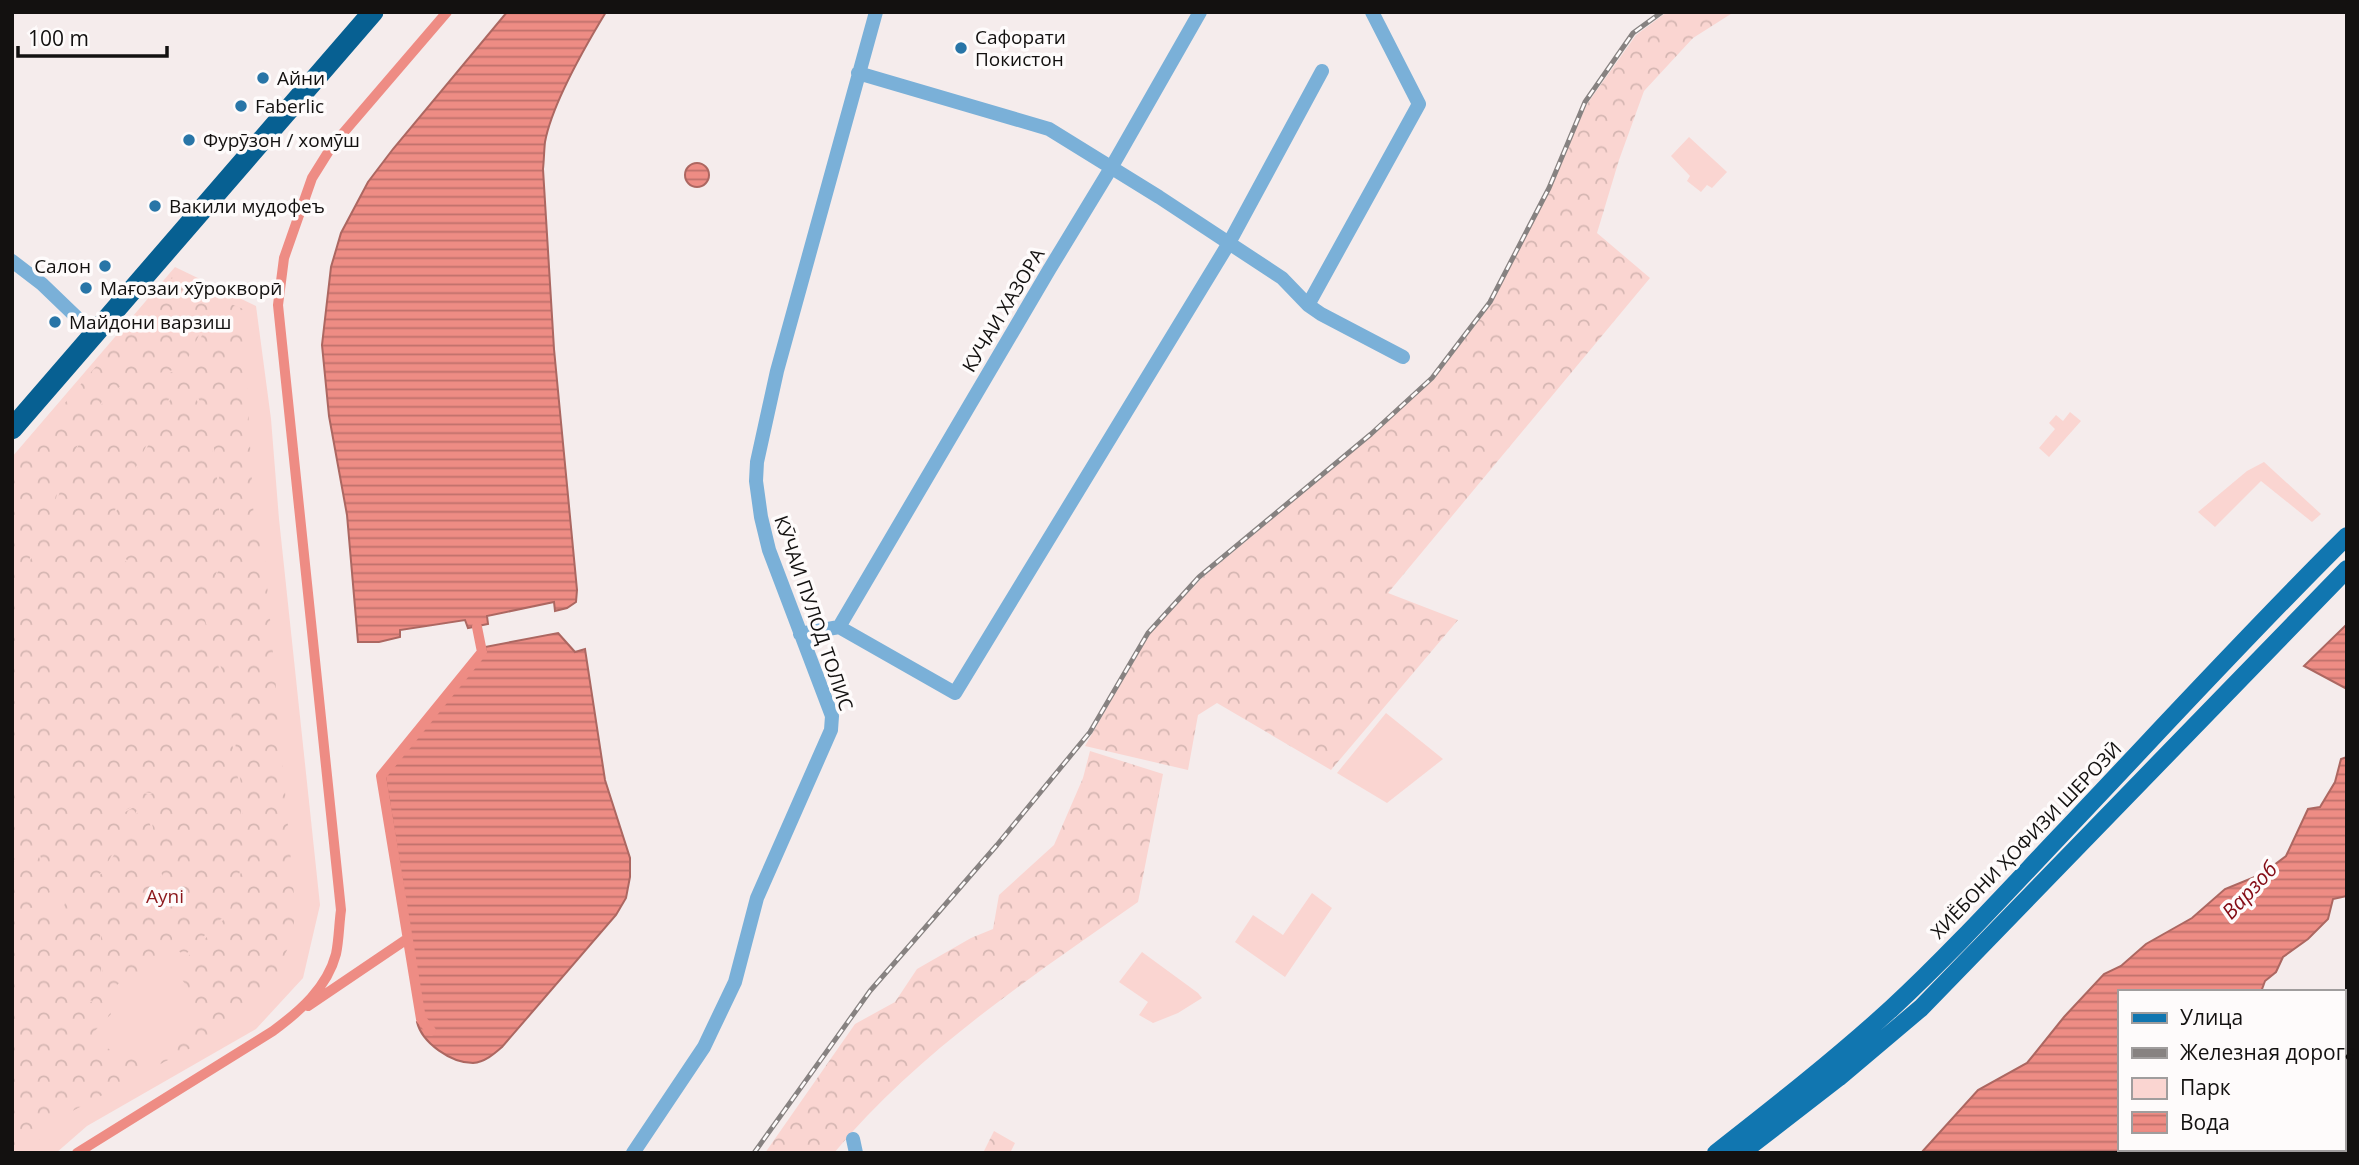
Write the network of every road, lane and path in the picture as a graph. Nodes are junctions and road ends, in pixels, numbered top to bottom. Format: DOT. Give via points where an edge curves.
graph roads {
  1 [pos="373,12"];
  2 [pos="876,12"];
  3 [pos="1200,12"];
  4 [pos="1372,12"];
  5 [pos="1322,71"];
  6 [pos="858,73"];
  7 [pos="1111,168"];
  8 [pos="1229,243"];
  9 [pos="12,261"];
  10 [pos="1308,305"];
  11 [pos="94,334"];
  12 [pos="1403,357"];
  13 [pos="12,429"];
  14 [pos="2347,536"];
  15 [pos="2347,569"];
  16 [pos="839,627"];
  17 [pos="800,634"];
  18 [pos="633,1153"];
  19 [pos="1716,1153"];
  20 [pos="1741,1153"];
  1 -- 11 [label="highway"];
  2 -- 6 [label="street, КӮЧАИ ПУЛОД ТОЛИС"];
  3 -- 7 [label="street, КУЧАИ ХАЗОРА"];
  4 -- 10 [label="street" via="1419,104"];
  5 -- 8 [label="street"];
  6 -- 7 [label="street" via="1049,129"];
  6 -- 17 [label="street, КӮЧАИ ПУЛОД ТОЛИС" via="777,371 757,462 756,481 769,550"];
  7 -- 8 [label="street"];
  7 -- 16 [label="street, КУЧАИ ХАЗОРА"];
  8 -- 10 [label="street" via="1282,278"];
  8 -- 16 [label="street" via="955,693"];
  9 -- 11 [label="street"];
  10 -- 12 [label="street"];
  11 -- 13 [label="highway"];
  14 -- 19 [label="main road, ХИЁБОНИ ҲОФИЗИ ШЕРОЗӢ" via="1960,942 1835,1058"];
  15 -- 20 [label="main road" via="1921,1008"];
  16 -- 17 [label="street"];
  17 -- 18 [label="street, КӮЧАИ ПУЛОД ТОЛИС" via="832,716 831,730 757,898 735,982 704,1047"];
}
